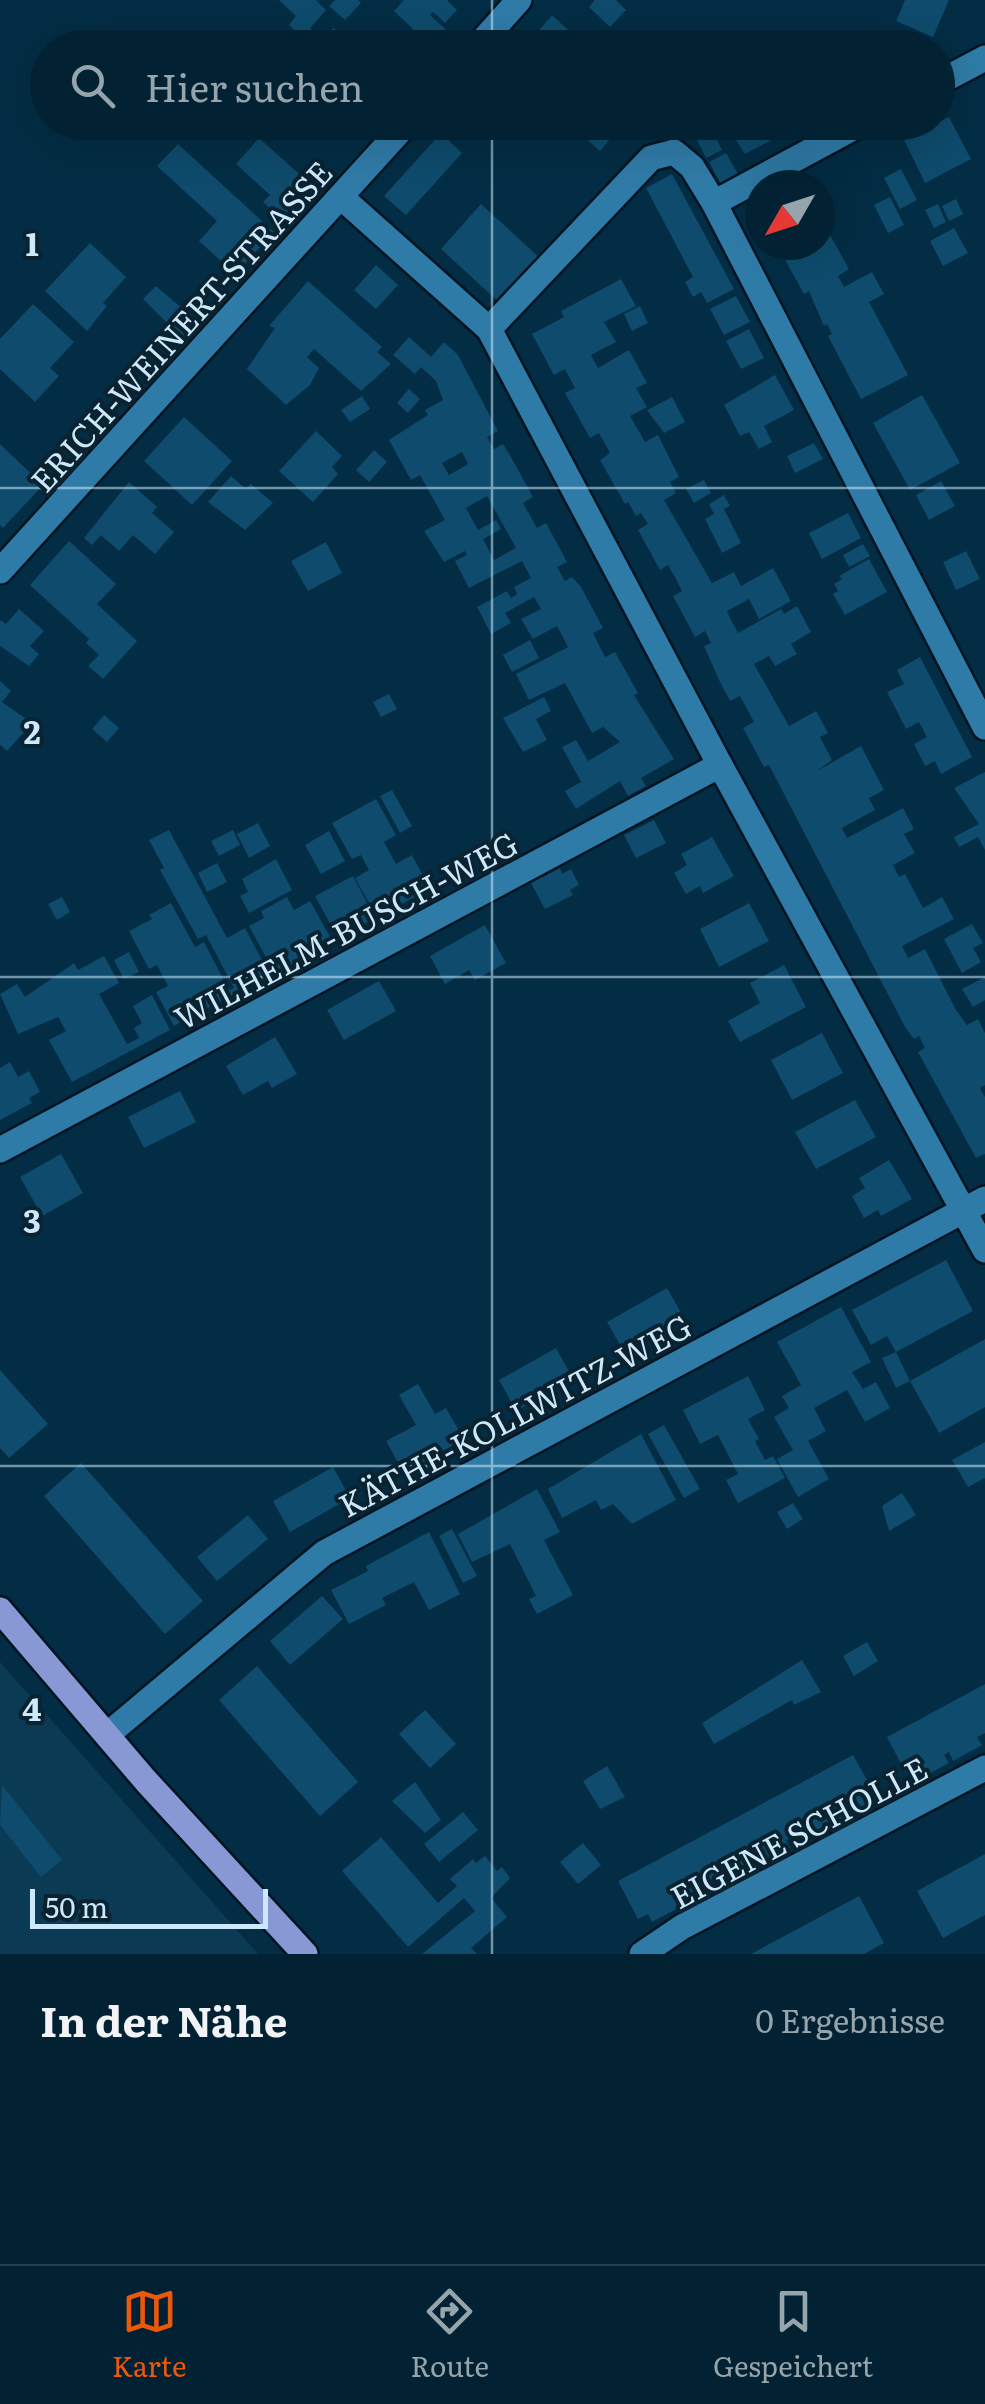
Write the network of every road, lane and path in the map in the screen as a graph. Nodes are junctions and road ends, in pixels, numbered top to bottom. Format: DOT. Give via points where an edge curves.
graph roads {
  1 [pos="519,0"];
  2 [pos="492,30"];
  3 [pos="985,58"];
  4 [pos="955,74"];
  5 [pos="392,140"];
  6 [pos="831,140"];
  7 [pos="341,196"];
  8 [pos="714,203"];
  9 [pos="489,329"];
  10 [pos="0,571"];
  11 [pos="985,727"];
  12 [pos="720,765"];
  13 [pos="0,1150"];
  14 [pos="974,1204"];
  15 [pos="985,1250"];
  16 [pos="0,1610"];
  17 [pos="107,1735"];
  18 [pos="985,1768"];
  19 [pos="305,1954"];
  20 [pos="642,1954"];
  1 -- 2 [label="street"];
  3 -- 4 [label="street"];
  5 -- 7 [label="street, ERICH-WEINERT-STRASSE"];
  6 -- 8 [label="street"];
  7 -- 9 [label="street"];
  7 -- 10 [label="street, ERICH-WEINERT-STRASSE"];
  8 -- 9 [label="street" via="674,152 651,158"];
  8 -- 11 [label="street"];
  9 -- 12 [label="street"];
  12 -- 13 [label="street, WILHELM-BUSCH-WEG"];
  12 -- 14 [label="street"];
  14 -- 15 [label="street"];
  14 -- 17 [label="street, KÄTHE-KOLLWITZ-WEG" via="324,1553"];
  16 -- 17 [label="main road"];
  17 -- 19 [label="main road"];
  18 -- 20 [label="street, EIGENE SCHOLLE"];
}
